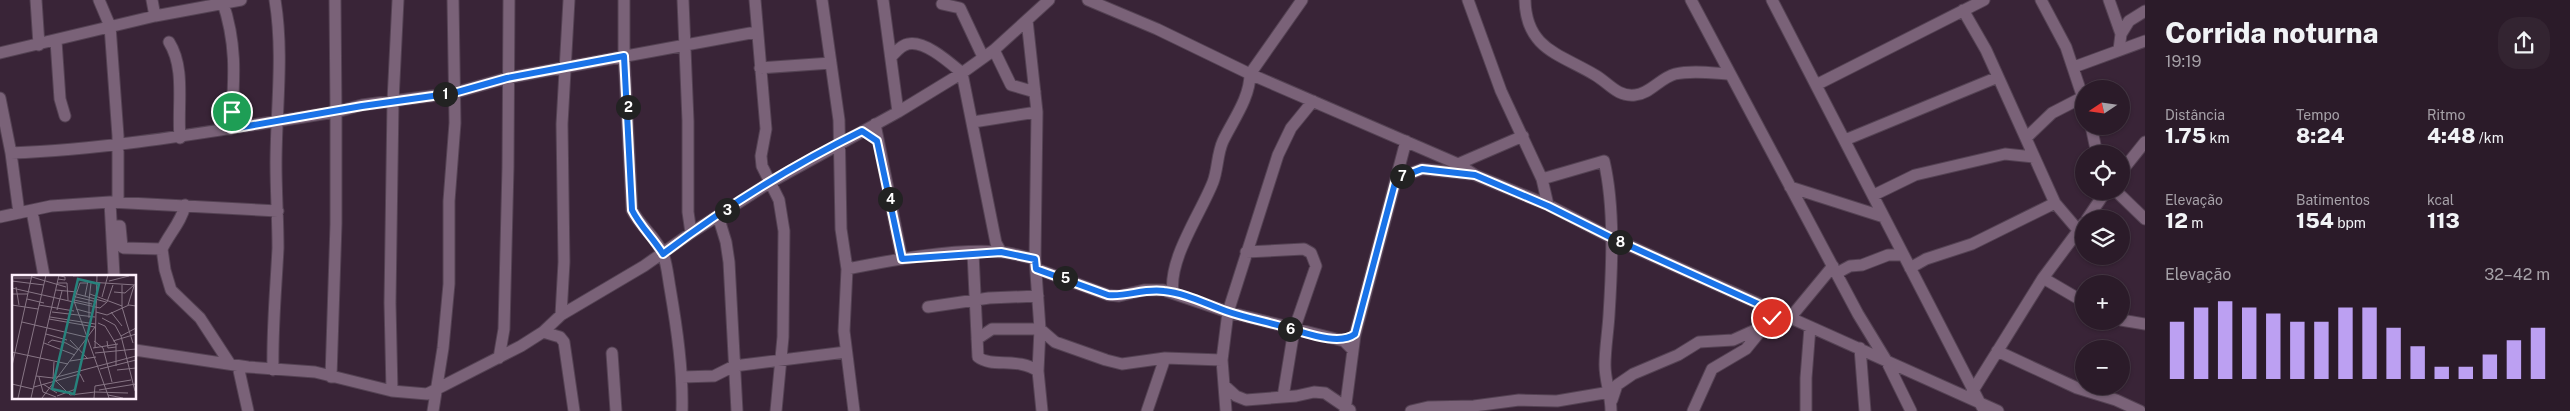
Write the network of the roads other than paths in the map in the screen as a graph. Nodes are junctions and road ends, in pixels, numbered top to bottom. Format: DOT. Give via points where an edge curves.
graph roads {
  1 [pos="36,0"];
  2 [pos="99,0"];
  3 [pos="152,0"];
  4 [pos="241,0"];
  5 [pos="275,0"];
  6 [pos="335,0"];
  7 [pos="398,0"];
  8 [pos="453,0"];
  9 [pos="509,0"];
  10 [pos="570,0"];
  11 [pos="624,0"];
  12 [pos="683,0"];
  13 [pos="755,0"];
  14 [pos="822,0"];
  15 [pos="883,0"];
  16 [pos="1049,0"];
  17 [pos="1088,0"];
  18 [pos="1302,0"];
  19 [pos="1468,0"];
  20 [pos="1526,0"];
  21 [pos="1692,0"];
  22 [pos="1772,0"];
  23 [pos="1984,0"];
  24 [pos="2041,0"];
  25 [pos="2109,0"];
  26 [pos="222,1"];
  27 [pos="942,4"];
  28 [pos="1963,10"];
  29 [pos="2145,11"];
  30 [pos="156,16"];
  31 [pos="1027,20"];
  32 [pos="110,26"];
  33 [pos="756,32"];
  34 [pos="1012,33"];
  35 [pos="2121,34"];
  36 [pos="626,39"];
  37 [pos="1028,40"];
  38 [pos="56,41"];
  39 [pos="2145,41"];
  40 [pos="168,42"];
  41 [pos="0,43"];
  42 [pos="684,44"];
  43 [pos="39,45"];
  44 [pos="23,48"];
  45 [pos="994,50"];
  46 [pos="2119,50"];
  47 [pos="0,53"];
  48 [pos="636,53"];
  49 [pos="624,56"];
  50 [pos="892,56"];
  51 [pos="983,57"];
  52 [pos="831,63"];
  53 [pos="567,66"];
  54 [pos="2074,67"];
  55 [pos="760,68"];
  56 [pos="962,73"];
  57 [pos="1250,74"];
  58 [pos="1729,74"];
  59 [pos="1998,77"];
  60 [pos="507,78"];
  61 [pos="2078,80"];
  62 [pos="1816,85"];
  63 [pos="1034,92"];
  64 [pos="454,93"];
  65 [pos="0,98"];
  66 [pos="393,101"];
  67 [pos="1313,101"];
  68 [pos="2075,103"];
  69 [pos="336,112"];
  70 [pos="898,112"];
  71 [pos="1037,112"];
  72 [pos="65,116"];
  73 [pos="279,120"];
  74 [pos="839,120"];
  75 [pos="973,122"];
  76 [pos="875,124"];
  77 [pos="231,129"];
  78 [pos="860,132"];
  79 [pos="1523,136"];
  80 [pos="2027,137"];
  81 [pos="180,138"];
  82 [pos="1406,140"];
  83 [pos="1845,140"];
  84 [pos="877,141"];
  85 [pos="839,143"];
  86 [pos="117,144"];
  87 [pos="2144,144"];
  88 [pos="11,153"];
  89 [pos="2034,156"];
  90 [pos="2130,161"];
  91 [pos="1458,164"];
  92 [pos="1475,175"];
  93 [pos="1396,179"];
  94 [pos="1542,179"];
  95 [pos="1790,187"];
  96 [pos="772,188"];
  97 [pos="1874,195"];
  98 [pos="2125,200"];
  99 [pos="114,202"];
  100 [pos="2055,203"];
  101 [pos="185,205"];
  102 [pos="1548,206"];
  103 [pos="32,211"];
  104 [pos="278,211"];
  105 [pos="19,213"];
  106 [pos="718,216"];
  107 [pos="0,217"];
  108 [pos="1884,217"];
  109 [pos="2145,219"];
  110 [pos="2075,221"];
  111 [pos="113,226"];
  112 [pos="691,233"];
  113 [pos="2075,234"];
  114 [pos="1610,237"];
  115 [pos="162,249"];
  116 [pos="997,249"];
  117 [pos="1246,252"];
  118 [pos="972,253"];
  119 [pos="663,254"];
  120 [pos="1903,255"];
  121 [pos="902,259"];
  122 [pos="1036,264"];
  123 [pos="1910,268"];
  124 [pos="847,269"];
  125 [pos="1835,269"];
  126 [pos="44,275"];
  127 [pos="114,275"];
  128 [pos="2043,278"];
  129 [pos="1169,289"];
  130 [pos="1038,296"];
  131 [pos="2075,297"];
  132 [pos="976,300"];
  133 [pos="928,307"];
  134 [pos="1228,312"];
  135 [pos="1776,312"];
  136 [pos="561,315"];
  137 [pos="1790,318"];
  138 [pos="2130,322"];
  139 [pos="2145,324"];
  140 [pos="1762,327"];
  141 [pos="1810,327"];
  142 [pos="1040,329"];
  143 [pos="1294,330"];
  144 [pos="543,332"];
  145 [pos="1355,334"];
  146 [pos="977,339"];
  147 [pos="1337,339"];
  148 [pos="1055,342"];
  149 [pos="1860,348"];
  150 [pos="136,350"];
  151 [pos="1353,350"];
  152 [pos="1997,351"];
  153 [pos="846,352"];
  154 [pos="612,353"];
  155 [pos="1039,353"];
  156 [pos="499,358"];
  157 [pos="1165,358"];
  158 [pos="1222,360"];
  159 [pos="1886,360"];
  160 [pos="781,362"];
  161 [pos="1028,364"];
  162 [pos="234,365"];
  163 [pos="734,366"];
  164 [pos="272,370"];
  165 [pos="1038,371"];
  166 [pos="331,376"];
  167 [pos="682,377"];
  168 [pos="1225,386"];
  169 [pos="392,391"];
  170 [pos="434,391"];
  171 [pos="1971,393"];
  172 [pos="1283,397"];
  173 [pos="1611,401"];
  174 [pos="1982,407"];
  175 [pos="1347,409"];
  176 [pos="248,411"];
  177 [pos="432,411"];
  178 [pos="574,411"];
  179 [pos="616,411"];
  180 [pos="682,411"];
  181 [pos="737,411"];
  182 [pos="776,411"];
  183 [pos="854,411"];
  184 [pos="1042,411"];
  185 [pos="1147,411"];
  186 [pos="1226,411"];
  187 [pos="1411,411"];
  188 [pos="1692,411"];
  189 [pos="1806,411"];
  190 [pos="1865,411"];
  191 [pos="1911,411"];
  192 [pos="1998,411"];
  193 [pos="2140,411"];
  1 -- 43 [label="street"];
  2 -- 32 [label="street"];
  3 -- 30 [label="street"];
  4 -- 26 [label="street"];
  5 -- 73 [label="street" via="279,38"];
  6 -- 69 [label="street"];
  7 -- 66 [label="street"];
  8 -- 64 [label="street"];
  9 -- 60 [label="street"];
  10 -- 53 [label="street"];
  11 -- 36 [label="street"];
  12 -- 42 [label="street"];
  13 -- 33 [label="street"];
  14 -- 52 [label="street"];
  15 -- 50 [label="street"];
  16 -- 31 [label="street"];
  17 -- 57 [label="street"];
  18 -- 57 [label="street"];
  19 -- 79 [label="street" via="1498,84"];
  20 -- 58 [label="street" via="1528,24 1534,36 1560,58 1596,76 1620,93 1642,94 1674,74"];
  21 -- 58 [label="street"];
  22 -- 62 [label="street"];
  23 -- 28 [label="street"];
  24 -- 54 [label="street"];
  25 -- 35 [label="street"];
  26 -- 30 [label="street"];
  26 -- 77 [label="street" via="229,16 233,44 235,74"];
  27 -- 51 [label="street" via="960,8"];
  28 -- 59 [label="street"];
  28 -- 62 [label="street"];
  29 -- 35 [label="street" via="2129,21"];
  30 -- 32 [label="street"];
  31 -- 34 [label="street"];
  31 -- 37 [label="street"];
  32 -- 38 [label="street"];
  32 -- 86 [label="street"];
  33 -- 42 [label="street"];
  33 -- 55 [label="street"];
  34 -- 37 [label="street"];
  34 -- 45 [label="street"];
  35 -- 46 [label="street"];
  36 -- 48 [label="street"];
  36 -- 49 [label="street"];
  37 -- 63 [label="street"];
  38 -- 43 [label="street"];
  38 -- 72 [label="street" via="60,99"];
  39 -- 46 [label="street"];
  40 -- 81 [label="street" via="175,51 178,69"];
  41 -- 44 [label="street"];
  42 -- 48 [label="street"];
  42 -- 112 [label="street"];
  43 -- 44 [label="street"];
  44 -- 47 [label="street"];
  45 -- 51 [label="street"];
  45 -- 63 [label="street" via="1010,85"];
  46 -- 54 [label="street"];
  48 -- 49 [label="street"];
  49 -- 53 [label="street"];
  49 -- 119 [label="street" via="632,210"];
  50 -- 56 [label="street" via="902,46 916,44 944,58"];
  50 -- 70 [label="street"];
  51 -- 56 [label="street"];
  52 -- 55 [label="street"];
  52 -- 74 [label="street"];
  53 -- 60 [label="street"];
  53 -- 136 [label="street" via="562,124 564,262"];
  54 -- 61 [label="street"];
  55 -- 96 [label="street" via="766,129 762,166"];
  56 -- 70 [label="street"];
  56 -- 75 [label="street"];
  57 -- 67 [label="street"];
  57 -- 129 [label="street" via="1249,88 1222,144 1214,180 1186,239"];
  58 -- 95 [label="street"];
  59 -- 80 [label="street"];
  59 -- 83 [label="street"];
  60 -- 64 [label="street"];
  60 -- 156 [label="street" via="504,328"];
  62 -- 83 [label="street"];
  63 -- 71 [label="street"];
  64 -- 66 [label="street"];
  64 -- 170 [label="street" via="449,284 443,348"];
  65 -- 88 [label="street"];
  66 -- 69 [label="street"];
  66 -- 169 [label="street"];
  67 -- 82 [label="street"];
  67 -- 117 [label="street" via="1283,143"];
  68 -- 80 [label="street" via="2052,113"];
  69 -- 73 [label="street"];
  69 -- 166 [label="street"];
  70 -- 76 [label="street"];
  71 -- 75 [label="street"];
  71 -- 122 [label="street"];
  73 -- 77 [label="street"];
  73 -- 104 [label="street" via="276,163"];
  74 -- 78 [label="street"];
  74 -- 85 [label="street"];
  75 -- 116 [label="street"];
  76 -- 78 [label="street"];
  76 -- 84 [label="street"];
  77 -- 81 [label="street"];
  78 -- 84 [label="street"];
  78 -- 85 [label="street"];
  79 -- 91 [label="street"];
  79 -- 94 [label="street"];
  80 -- 89 [label="street"];
  81 -- 86 [label="street"];
  82 -- 91 [label="street"];
  82 -- 93 [label="street"];
  83 -- 97 [label="street"];
  84 -- 121 [label="street"];
  85 -- 96 [label="street"];
  85 -- 124 [label="street" via="841,229"];
  86 -- 88 [label="street"];
  86 -- 99 [label="street"];
  87 -- 90 [label="street"];
  88 -- 105 [label="street"];
  89 -- 97 [label="street" via="2005,154 1915,175"];
  89 -- 100 [label="street"];
  91 -- 92 [label="street"];
  92 -- 93 [label="street" via="1422,169"];
  92 -- 102 [label="street"];
  93 -- 145 [label="street"];
  94 -- 102 [label="street"];
  94 -- 114 [label="street" via="1604,161 1610,200"];
  95 -- 108 [label="street"];
  95 -- 125 [label="street"];
  96 -- 106 [label="street" via="758,191"];
  96 -- 160 [label="street" via="781,209 784,231"];
  97 -- 108 [label="street"];
  98 -- 109 [label="street"];
  99 -- 101 [label="street"];
  99 -- 103 [label="street" via="51,206"];
  99 -- 111 [label="street"];
  100 -- 110 [label="street"];
  100 -- 123 [label="street" via="1972,244 1926,258"];
  101 -- 104 [label="street"];
  101 -- 115 [label="street" via="183,215"];
  102 -- 114 [label="street"];
  103 -- 105 [label="street"];
  103 -- 126 [label="street"];
  104 -- 164 [label="street"];
  105 -- 107 [label="street"];
  106 -- 112 [label="street"];
  106 -- 163 [label="street" via="729,262"];
  108 -- 120 [label="street"];
  111 -- 115 [label="street" via="120,226 124,248"];
  111 -- 127 [label="street"];
  112 -- 119 [label="street"];
  113 -- 128 [label="street"];
  114 -- 135 [label="street"];
  114 -- 173 [label="street" via="1605,367"];
  115 -- 162 [label="street" via="171,290 200,318"];
  116 -- 118 [label="street"];
  116 -- 122 [label="street"];
  117 -- 134 [label="street"];
  117 -- 143 [label="street" via="1304,249 1315,259 1316,266"];
  118 -- 121 [label="street"];
  118 -- 132 [label="street"];
  119 -- 136 [label="street"];
  119 -- 167 [label="street"];
  120 -- 123 [label="street"];
  120 -- 125 [label="street" via="1888,255 1862,265"];
  121 -- 124 [label="street"];
  122 -- 129 [label="street" via="1108,295"];
  122 -- 130 [label="street"];
  123 -- 171 [label="street"];
  124 -- 153 [label="street" via="844,300"];
  125 -- 137 [label="street"];
  125 -- 159 [label="street"];
  128 -- 131 [label="street"];
  128 -- 152 [label="street"];
  129 -- 134 [label="street"];
  130 -- 132 [label="street"];
  130 -- 142 [label="street"];
  132 -- 133 [label="street"];
  132 -- 146 [label="street"];
  134 -- 143 [label="street"];
  134 -- 158 [label="street"];
  135 -- 137 [label="street"];
  135 -- 140 [label="street"];
  136 -- 144 [label="street"];
  137 -- 141 [label="street"];
  138 -- 139 [label="street"];
  140 -- 173 [label="street" via="1733,340 1699,342 1678,355 1633,374 1617,384"];
  140 -- 188 [label="street" via="1754,342 1712,369"];
  141 -- 149 [label="street"];
  141 -- 189 [label="street"];
  142 -- 146 [label="street" via="992,329"];
  142 -- 148 [label="street"];
  142 -- 155 [label="street"];
  143 -- 147 [label="street"];
  143 -- 172 [label="street"];
  144 -- 156 [label="street"];
  144 -- 178 [label="street" via="560,337 564,342"];
  145 -- 147 [label="street"];
  145 -- 151 [label="street"];
  146 -- 161 [label="street" via="978,357 982,360"];
  147 -- 151 [label="street" via="1348,343"];
  148 -- 155 [label="street"];
  148 -- 157 [label="street" via="1122,364"];
  149 -- 159 [label="street"];
  149 -- 190 [label="street"];
  150 -- 162 [label="street"];
  151 -- 175 [label="street"];
  152 -- 171 [label="street"];
  152 -- 193 [label="street" via="2077,388"];
  153 -- 160 [label="street"];
  153 -- 183 [label="street"];
  154 -- 179 [label="street"];
  155 -- 161 [label="street"];
  155 -- 165 [label="street"];
  156 -- 170 [label="street"];
  157 -- 158 [label="street"];
  157 -- 185 [label="street"];
  158 -- 168 [label="street"];
  159 -- 171 [label="street"];
  159 -- 191 [label="street"];
  160 -- 163 [label="street"];
  160 -- 182 [label="street"];
  161 -- 165 [label="street"];
  162 -- 164 [label="street"];
  162 -- 176 [label="street"];
  163 -- 167 [label="street" via="714,376"];
  163 -- 181 [label="street"];
  164 -- 166 [label="street"];
  165 -- 184 [label="street"];
  166 -- 169 [label="street"];
  167 -- 180 [label="street"];
  168 -- 172 [label="street" via="1246,400"];
  168 -- 186 [label="street"];
  169 -- 170 [label="street" via="421,396"];
  170 -- 177 [label="street"];
  171 -- 174 [label="street"];
  172 -- 175 [label="street" via="1325,393"];
  173 -- 187 [label="street" via="1519,400"];
  174 -- 192 [label="street"];
}
